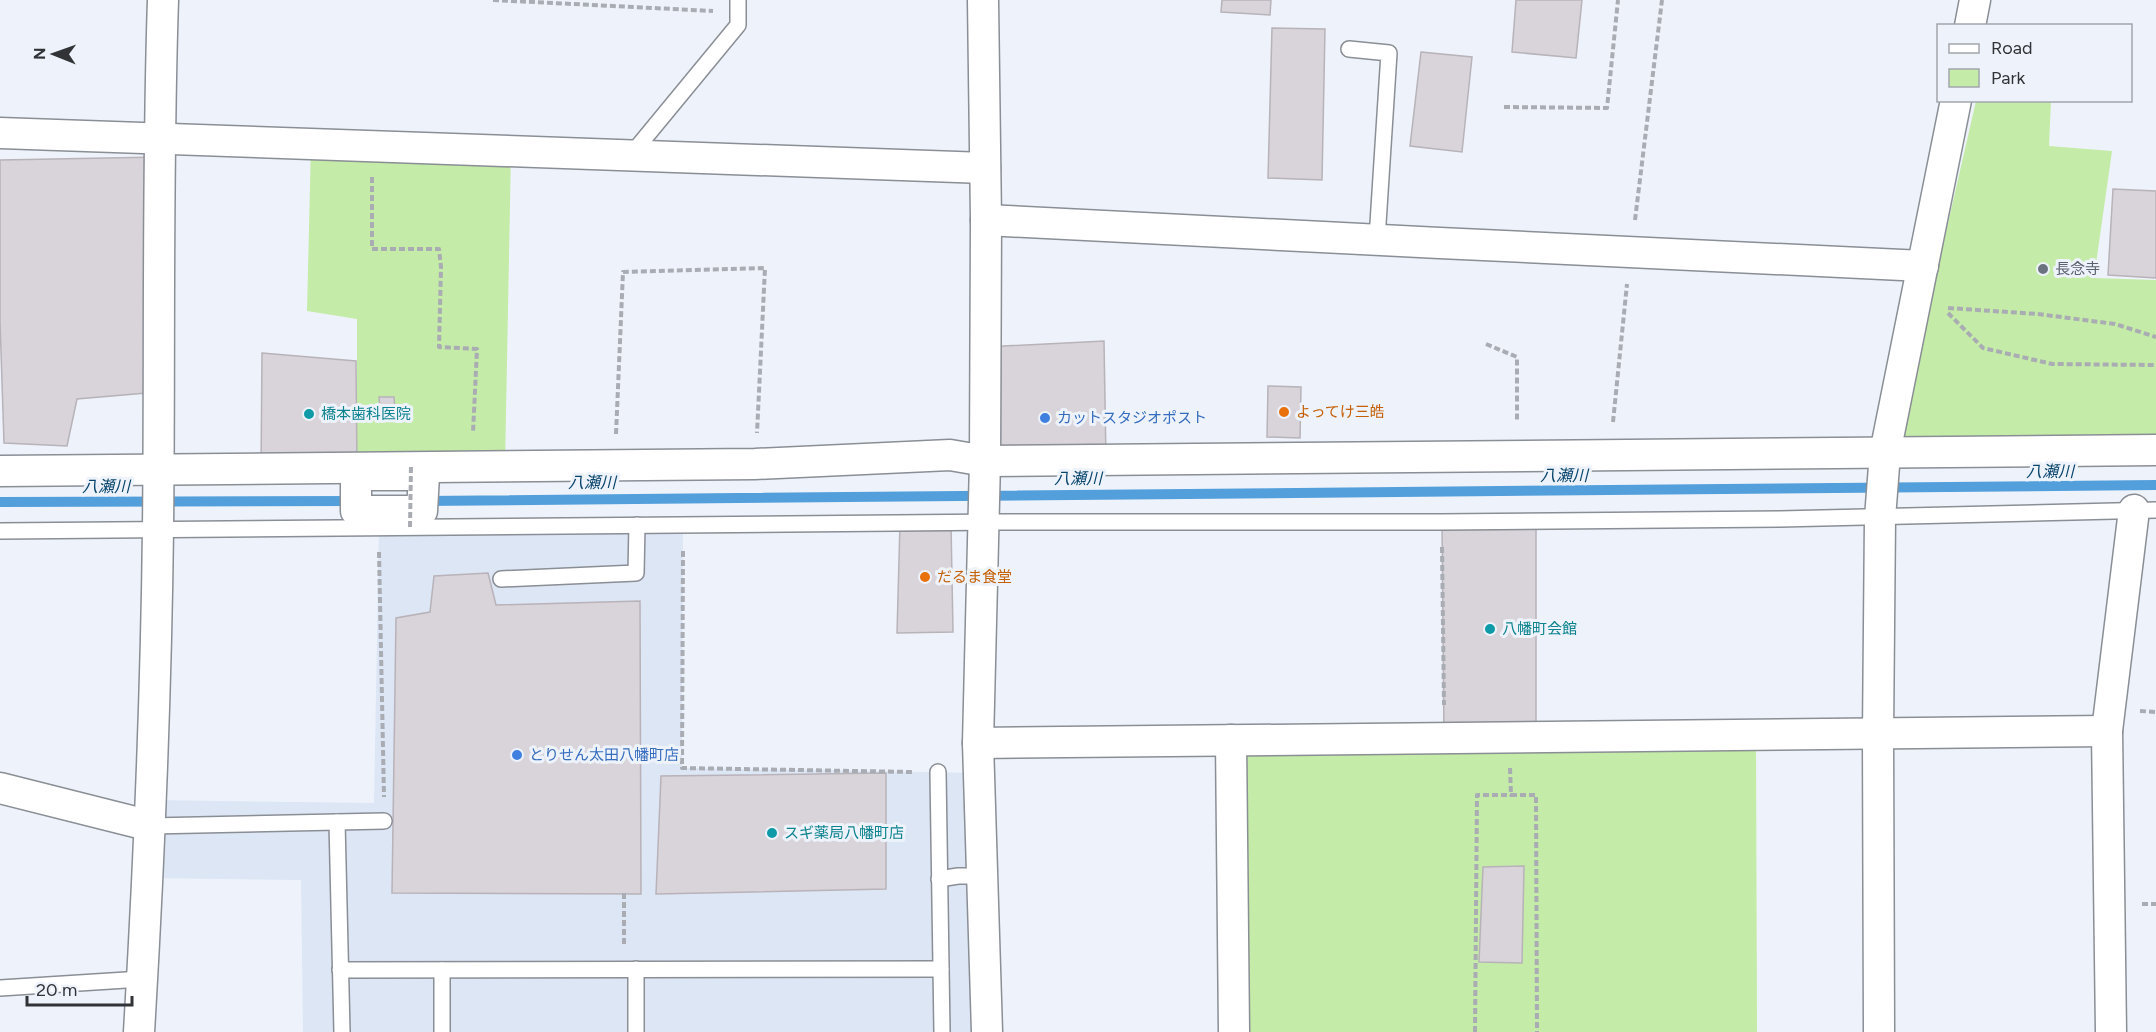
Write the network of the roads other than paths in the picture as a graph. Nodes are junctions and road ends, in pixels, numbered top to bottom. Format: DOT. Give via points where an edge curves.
graph roads {
  1 [pos="163,0"];
  2 [pos="983,0"];
  3 [pos="1975,0"];
  4 [pos="738,6"];
  5 [pos="1970,24"];
  6 [pos="1348,50"];
  7 [pos="1956,102"];
  8 [pos="0,133"];
  9 [pos="159,139"];
  10 [pos="630,156"];
  11 [pos="985,168"];
  12 [pos="986,220"];
  13 [pos="1377,239"];
  14 [pos="1923,266"];
  15 [pos="2156,450"];
  16 [pos="1885,453"];
  17 [pos="985,461"];
  18 [pos="158,470"];
  19 [pos="0,471"];
  20 [pos="2145,510"];
  21 [pos="1880,518"];
  22 [pos="984,522"];
  23 [pos="637,525"];
  24 [pos="158,530"];
  25 [pos="0,531"];
  26 [pos="501,579"];
  27 [pos="2107,732"];
  28 [pos="1878,734"];
  29 [pos="1231,740"];
  30 [pos="978,743"];
  31 [pos="938,772"];
  32 [pos="0,788"];
  33 [pos="384,821"];
  34 [pos="337,822"];
  35 [pos="151,826"];
  36 [pos="982,876"];
  37 [pos="939,879"];
  38 [pos="636,969"];
  39 [pos="941,969"];
  40 [pos="340,970"];
  41 [pos="442,970"];
  42 [pos="142,979"];
  43 [pos="0,988"];
  44 [pos="139,1032"];
  45 [pos="342,1032"];
  46 [pos="442,1032"];
  47 [pos="636,1032"];
  48 [pos="942,1032"];
  49 [pos="987,1032"];
  50 [pos="1234,1032"];
  51 [pos="1879,1032"];
  52 [pos="2111,1032"];
  1 -- 9 [label="street"];
  2 -- 11 [label="street"];
  3 -- 5 [label="street"];
  4 -- 10 [label="lane" via="738,25"];
  6 -- 13 [label="lane" via="1389,52"];
  7 -- 14 [label="street"];
  8 -- 9 [label="street"];
  9 -- 10 [label="street"];
  9 -- 18 [label="street"];
  10 -- 11 [label="street"];
  11 -- 12 [label="street"];
  12 -- 13 [label="street"];
  12 -- 17 [label="street"];
  13 -- 14 [label="street"];
  14 -- 16 [label="street"];
  15 -- 16 [label="street"];
  16 -- 17 [label="street"];
  16 -- 21 [label="street"];
  17 -- 18 [label="street" via="950,455 755,464"];
  17 -- 22 [label="street"];
  18 -- 19 [label="street"];
  18 -- 24 [label="street"];
  20 -- 21 [label="lane"];
  20 -- 27 [label="street"];
  21 -- 22 [label="lane"];
  21 -- 28 [label="street"];
  22 -- 23 [label="lane"];
  22 -- 30 [label="street"];
  23 -- 24 [label="lane" via="410,527 367,519"];
  23 -- 26 [label="lane" via="636,573"];
  24 -- 25 [label="lane"];
  24 -- 35 [label="street"];
  27 -- 28 [label="street"];
  27 -- 52 [label="street"];
  28 -- 29 [label="street"];
  28 -- 51 [label="street"];
  29 -- 30 [label="street"];
  29 -- 50 [label="street"];
  30 -- 36 [label="street"];
  31 -- 37 [label="lane"];
  32 -- 35 [label="street"];
  33 -- 34 [label="lane"];
  34 -- 35 [label="lane"];
  34 -- 40 [label="lane"];
  35 -- 42 [label="street"];
  36 -- 37 [label="lane"];
  36 -- 49 [label="street"];
  37 -- 39 [label="lane"];
  38 -- 39 [label="lane"];
  38 -- 41 [label="lane"];
  38 -- 47 [label="lane"];
  39 -- 48 [label="lane"];
  40 -- 41 [label="lane"];
  40 -- 45 [label="lane"];
  41 -- 46 [label="lane"];
  42 -- 43 [label="lane"];
  42 -- 44 [label="street"];
}
